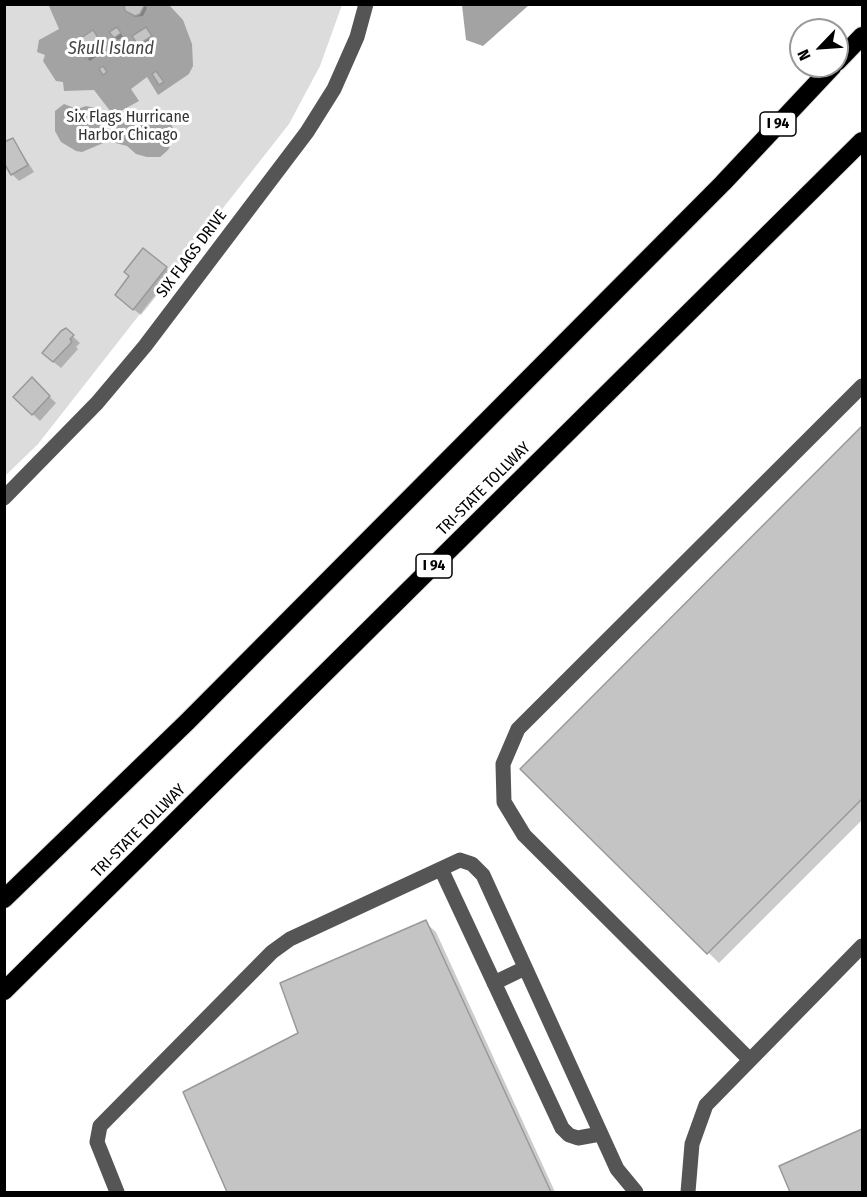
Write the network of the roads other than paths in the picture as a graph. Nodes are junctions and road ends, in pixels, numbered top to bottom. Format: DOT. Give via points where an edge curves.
graph roads {
  1 [pos="366,4"];
  2 [pos="862,36"];
  3 [pos="849,50"];
  4 [pos="821,78"];
  5 [pos="862,141"];
  6 [pos="862,386"];
  7 [pos="4,498"];
  8 [pos="441,869"];
  9 [pos="4,899"];
  10 [pos="862,946"];
  11 [pos="525,968"];
  12 [pos="494,983"];
  13 [pos="4,991"];
  14 [pos="750,1060"];
  15 [pos="600,1134"];
  16 [pos="117,1192"];
  17 [pos="636,1192"];
  18 [pos="688,1192"];
  1 -- 7 [label="lane, SIX FLAGS DRIVE" via="357,37 334,89 306,132 146,346 97,403"];
  2 -- 3 [label="highway"];
  4 -- 9 [label="highway, I 94" via="723,183 489,419 124,785"];
  5 -- 13 [label="highway, TRI-STATE TOLLWAY / I 94"];
  6 -- 14 [label="lane" via="518,729 503,764 504,802 524,835"];
  8 -- 11 [label="lane" via="460,860 472,864 483,875"];
  8 -- 12 [label="lane"];
  8 -- 16 [label="lane" via="290,939 272,952 100,1126 97,1142"];
  10 -- 14 [label="lane"];
  11 -- 12 [label="lane"];
  11 -- 15 [label="lane"];
  12 -- 15 [label="lane" via="562,1128 578,1138"];
  14 -- 18 [label="lane" via="706,1105 692,1144"];
  15 -- 17 [label="lane" via="617,1169"];
}
